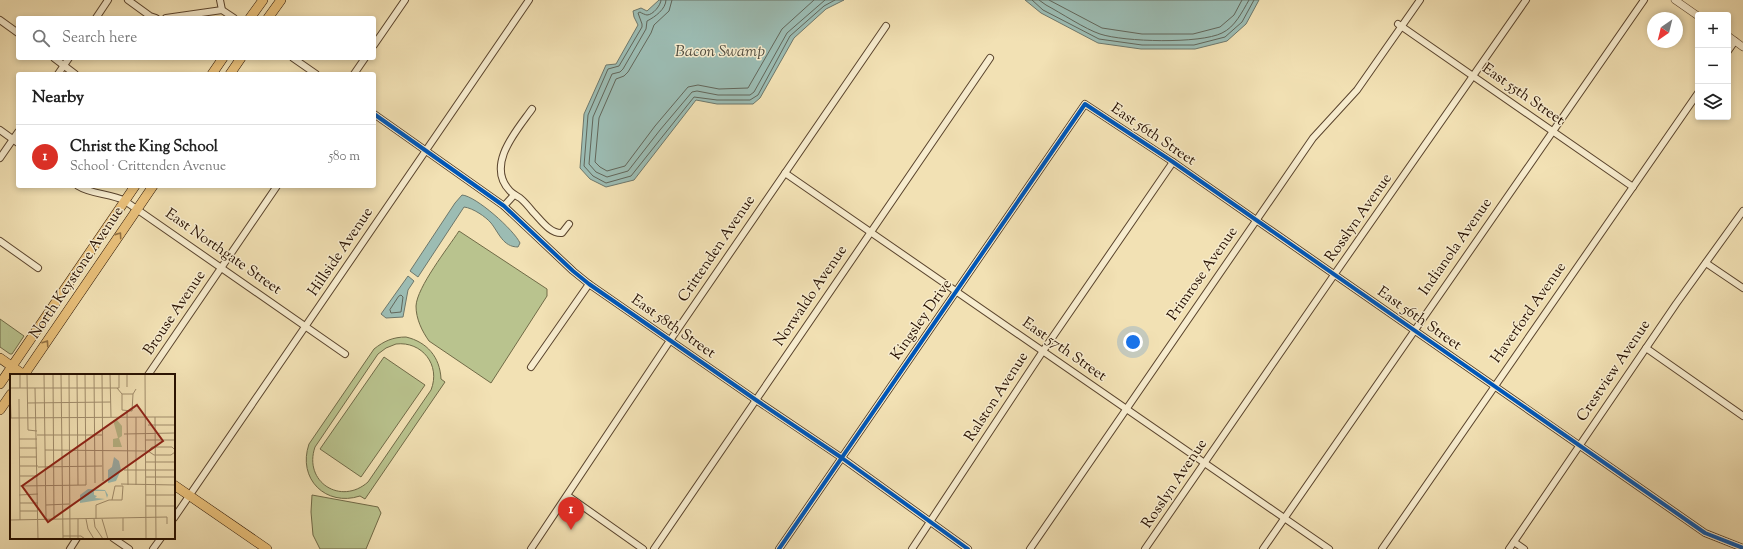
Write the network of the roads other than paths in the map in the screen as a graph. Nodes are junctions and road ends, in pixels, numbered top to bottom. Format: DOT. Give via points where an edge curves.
graph roads {
  1 [pos="108,0"];
  2 [pos="128,0"];
  3 [pos="220,0"];
  4 [pos="263,0"];
  5 [pos="281,0"];
  6 [pos="405,0"];
  7 [pos="529,0"];
  8 [pos="1420,0"];
  9 [pos="1526,0"];
  10 [pos="1644,0"];
  11 [pos="1675,0"];
  12 [pos="222,10"];
  13 [pos="1695,14"];
  14 [pos="97,16"];
  15 [pos="150,16"];
  16 [pos="180,16"];
  17 [pos="231,16"];
  18 [pos="251,16"];
  19 [pos="269,16"];
  20 [pos="0,20"];
  21 [pos="1400,25"];
  22 [pos="886,26"];
  23 [pos="16,32"];
  24 [pos="1731,38"];
  25 [pos="1735,41"];
  26 [pos="376,42"];
  27 [pos="1743,46"];
  28 [pos="1730,48"];
  29 [pos="990,58"];
  30 [pos="57,60"];
  31 [pos="68,60"];
  32 [pos="222,60"];
  33 [pos="240,60"];
  34 [pos="296,60"];
  35 [pos="364,60"];
  36 [pos="64,65"];
  37 [pos="59,72"];
  38 [pos="73,72"];
  39 [pos="213,72"];
  40 [pos="231,72"];
  41 [pos="313,72"];
  42 [pos="355,72"];
  43 [pos="1472,76"];
  44 [pos="1695,97"];
  45 [pos="1085,104"];
  46 [pos="532,109"];
  47 [pos="376,115"];
  48 [pos="0,130"];
  49 [pos="1552,131"];
  50 [pos="15,141"];
  51 [pos="426,150"];
  52 [pos="0,158"];
  53 [pos="1173,162"];
  54 [pos="786,173"];
  55 [pos="1633,187"];
  56 [pos="82,188"];
  57 [pos="134,188"];
  58 [pos="152,188"];
  59 [pos="276,188"];
  60 [pos="514,195"];
  61 [pos="125,201"];
  62 [pos="504,206"];
  63 [pos="138,209"];
  64 [pos="1743,210"];
  65 [pos="1256,221"];
  66 [pos="569,224"];
  67 [pos="871,232"];
  68 [pos="0,241"];
  69 [pos="1706,263"];
  70 [pos="222,267"];
  71 [pos="38,268"];
  72 [pos="1334,274"];
  73 [pos="589,284"];
  74 [pos="1743,288"];
  75 [pos="957,291"];
  76 [pos="306,326"];
  77 [pos="1413,330"];
  78 [pos="671,340"];
  79 [pos="1646,348"];
  80 [pos="1043,351"];
  81 [pos="345,354"];
  82 [pos="0,358"];
  83 [pos="12,367"];
  84 [pos="531,367"];
  85 [pos="22,374"];
  86 [pos="25,374"];
  87 [pos="149,374"];
  88 [pos="6,376"];
  89 [pos="0,384"];
  90 [pos="1494,386"];
  91 [pos="10,395"];
  92 [pos="756,400"];
  93 [pos="1126,409"];
  94 [pos="0,410"];
  95 [pos="1743,416"];
  96 [pos="1579,445"];
  97 [pos="842,458"];
  98 [pos="1204,463"];
  99 [pos="175,486"];
  100 [pos="190,496"];
  101 [pos="568,496"];
  102 [pos="175,517"];
  103 [pos="1284,518"];
  104 [pos="929,523"];
  105 [pos="76,539"];
  106 [pos="114,539"];
  107 [pos="160,539"];
  108 [pos="1514,542"];
  109 [pos="1743,548"];
  110 [pos="70,549"];
  111 [pos="129,549"];
  112 [pos="153,549"];
  113 [pos="267,549"];
  114 [pos="531,549"];
  115 [pos="643,549"];
  116 [pos="654,549"];
  117 [pos="779,549"];
  118 [pos="912,549"];
  119 [pos="968,549"];
  120 [pos="1030,549"];
  121 [pos="1145,549"];
  122 [pos="1263,549"];
  123 [pos="1328,549"];
  124 [pos="1382,549"];
  125 [pos="1509,549"];
  126 [pos="1524,549"];
  1 -- 14 [label="street"];
  2 -- 15 [label="street"];
  3 -- 12 [label="street"];
  4 -- 18 [label="main road"];
  5 -- 19 [label="main road"];
  6 -- 26 [label="street"];
  7 -- 51 [label="street, Hillside Avenue"];
  8 -- 21 [label="street, Primrose Avenue"];
  9 -- 43 [label="street, Rosslyn Avenue"];
  10 -- 49 [label="street, Indianola Avenue"];
  11 -- 13 [label="street"];
  12 -- 16 [label="street"];
  12 -- 17 [label="street"];
  20 -- 23 [label="street"];
  21 -- 43 [label="street, East 55th Street"];
  21 -- 65 [label="street, Primrose Avenue" via="1357,90 1314,138"];
  22 -- 54 [label="street, Crittenden Avenue"];
  24 -- 25 [label="street"];
  25 -- 27 [label="street"];
  25 -- 28 [label="street"];
  29 -- 67 [label="street, Norwaldo Avenue"];
  30 -- 36 [label="street"];
  31 -- 36 [label="street"];
  32 -- 39 [label="main road"];
  33 -- 40 [label="main road"];
  34 -- 41 [label="street"];
  35 -- 42 [label="street"];
  36 -- 37 [label="street"];
  36 -- 38 [label="street"];
  43 -- 49 [label="street, East 55th Street"];
  43 -- 72 [label="street, Rosslyn Avenue"];
  44 -- 55 [label="street, Haverford Avenue"];
  45 -- 53 [label="street, East 56th Street"];
  45 -- 75 [label="street, Kingsley Drive"];
  46 -- 60 [label="street" via="507,144 502,157 504,181"];
  47 -- 51 [label="street, East 58th Street"];
  48 -- 50 [label="street"];
  49 -- 55 [label="street, East 55th Street"];
  49 -- 77 [label="street, Indianola Avenue"];
  50 -- 52 [label="street"];
  51 -- 62 [label="street, East 58th Street"];
  51 -- 76 [label="street, Hillside Avenue"];
  53 -- 65 [label="street, East 56th Street"];
  53 -- 80 [label="street, Ralston Avenue"];
  54 -- 67 [label="street, East 57th Street"];
  54 -- 78 [label="street, Crittenden Avenue"];
  55 -- 90 [label="street, Haverford Avenue"];
  56 -- 61 [label="street, East Northgate Street"];
  57 -- 61 [label="main road, North Keystone Avenue"];
  58 -- 63 [label="main road, North Keystone Avenue"];
  59 -- 70 [label="street, Brouse Avenue"];
  60 -- 62 [label="street"];
  60 -- 66 [label="street" via="553,230 562,233"];
  61 -- 63 [label="street, East Northgate Street"];
  61 -- 83 [label="main road, North Keystone Avenue"];
  62 -- 73 [label="street, East 58th Street"];
  63 -- 70 [label="street, East Northgate Street"];
  86 -- 63 [label="main road, North Keystone Avenue, one-way"];
  64 -- 69 [label="street, Crestview Avenue"];
  65 -- 72 [label="street, East 56th Street"];
  65 -- 93 [label="street, Primrose Avenue"];
  67 -- 75 [label="street, East 57th Street"];
  67 -- 92 [label="street, Norwaldo Avenue"];
  68 -- 71 [label="street"];
  69 -- 74 [label="street"];
  69 -- 79 [label="street, Crestview Avenue"];
  70 -- 76 [label="street, East Northgate Street"];
  70 -- 87 [label="street, Brouse Avenue"];
  72 -- 77 [label="street, East 56th Street"];
  72 -- 98 [label="street, Rosslyn Avenue"];
  73 -- 78 [label="street, East 58th Street"];
  73 -- 84 [label="street"];
  75 -- 80 [label="street, East 57th Street"];
  75 -- 97 [label="street, Kingsley Drive"];
  76 -- 81 [label="street, East Northgate Street"];
  76 -- 100 [label="street, Hillside Avenue"];
  77 -- 90 [label="street, East 56th Street"];
  77 -- 103 [label="street, Indianola Avenue"];
  78 -- 92 [label="street, East 58th Street"];
  78 -- 101 [label="street, Crittenden Avenue"];
  79 -- 95 [label="street"];
  79 -- 96 [label="street, Crestview Avenue"];
  80 -- 93 [label="street, East 57th Street"];
  80 -- 104 [label="street, Ralston Avenue"];
  82 -- 83 [label="main road"];
  83 -- 85 [label="main road"];
  83 -- 88 [label="main road, North Keystone Avenue"];
  88 -- 89 [label="main road, North Keystone Avenue"];
  90 -- 96 [label="street, East 56th Street"];
  90 -- 124 [label="street, Haverford Avenue"];
  91 -- 94 [label="main road"];
  92 -- 97 [label="street, East 58th Street"];
  92 -- 116 [label="street, Norwaldo Avenue"];
  93 -- 98 [label="street, East 57th Street"];
  93 -- 120 [label="street, Primrose Avenue"];
  96 -- 108 [label="street, Crestview Avenue"];
  96 -- 109 [label="street, East 56th Street" via="1705,533"];
  97 -- 104 [label="street, East 58th Street"];
  97 -- 117 [label="street, Kingsley Drive"];
  98 -- 103 [label="street, East 57th Street"];
  98 -- 121 [label="street, Rosslyn Avenue"];
  99 -- 100 [label="main road"];
  100 -- 102 [label="street, Hillside Avenue"];
  100 -- 113 [label="main road"];
  101 -- 114 [label="street, Crittenden Avenue"];
  101 -- 115 [label="street"];
  103 -- 122 [label="street, Indianola Avenue"];
  103 -- 123 [label="street, East 57th Street"];
  104 -- 118 [label="street, Ralston Avenue"];
  104 -- 119 [label="street, East 58th Street"];
  105 -- 110 [label="street"];
  106 -- 111 [label="street"];
  107 -- 112 [label="street"];
  108 -- 125 [label="street, Crestview Avenue"];
  108 -- 126 [label="street"];
}
